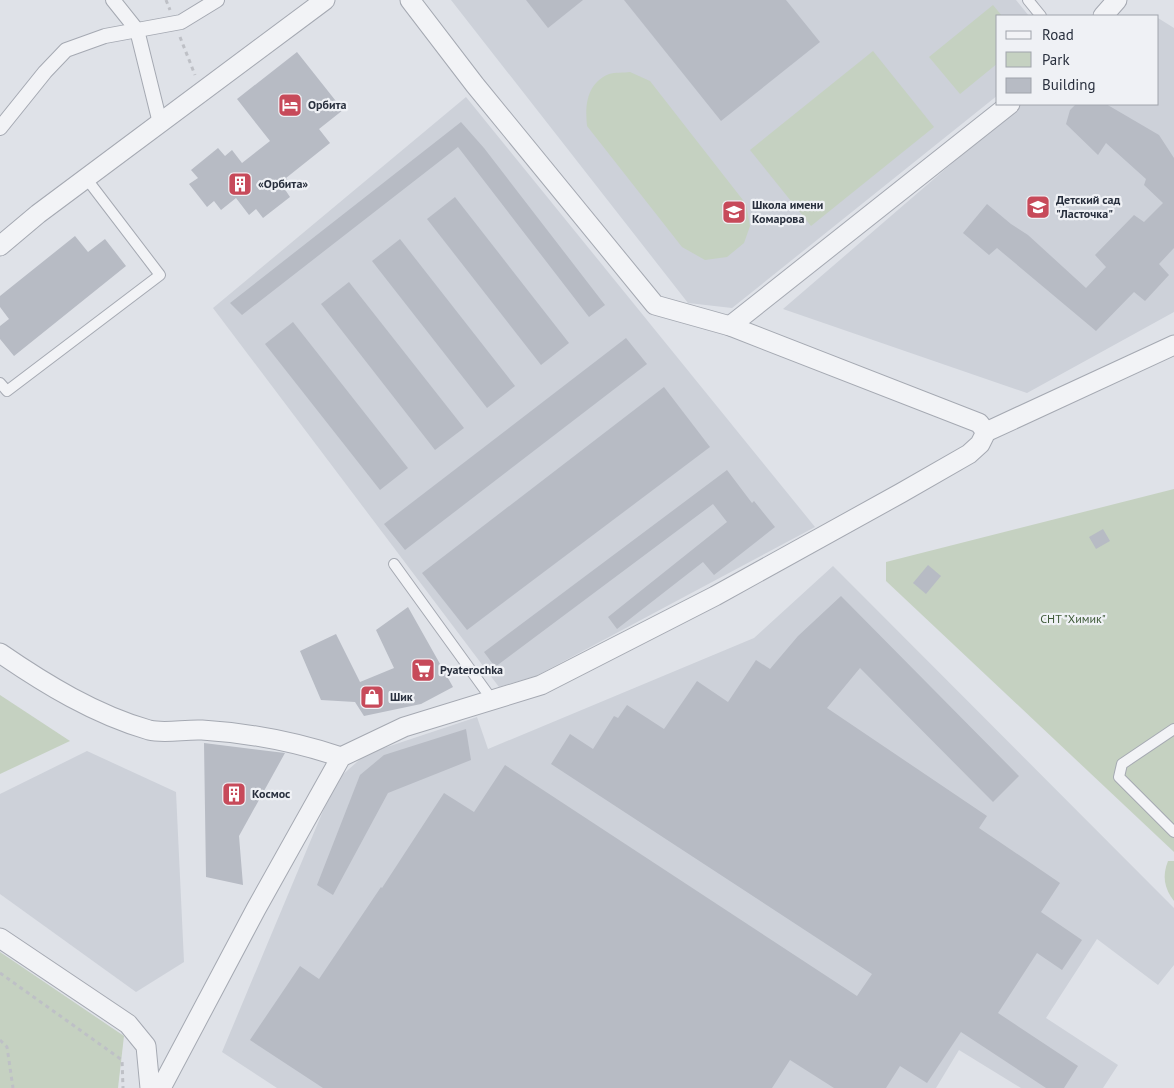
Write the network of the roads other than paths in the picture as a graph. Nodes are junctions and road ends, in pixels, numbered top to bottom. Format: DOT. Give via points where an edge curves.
graph roads {
  1 [pos="113,0"];
  2 [pos="217,0"];
  3 [pos="325,0"];
  4 [pos="410,0"];
  5 [pos="1028,0"];
  6 [pos="1117,0"];
  7 [pos="1040,15"];
  8 [pos="1104,15"];
  9 [pos="136,30"];
  10 [pos="1008,105"];
  11 [pos="160,123"];
  12 [pos="0,128"];
  13 [pos="86,178"];
  14 [pos="0,246"];
  15 [pos="730,326"];
  16 [pos="1174,345"];
  17 [pos="0,383"];
  18 [pos="986,432"];
  19 [pos="394,564"];
  20 [pos="0,653"];
  21 [pos="493,701"];
  22 [pos="1174,729"];
  23 [pos="341,757"];
  24 [pos="1174,832"];
  25 [pos="0,938"];
  26 [pos="150,1088"];
  27 [pos="161,1088"];
  1 -- 9 [label="street"];
  2 -- 9 [label="street" via="182,22"];
  3 -- 11 [label="street"];
  4 -- 15 [label="street" via="475,85 655,305"];
  5 -- 7 [label="lane"];
  6 -- 8 [label="street"];
  9 -- 11 [label="street"];
  9 -- 12 [label="street" via="105,36 66,50 44,72"];
  10 -- 15 [label="street" via="970,127"];
  11 -- 13 [label="street"];
  13 -- 14 [label="street"];
  13 -- 17 [label="lane" via="160,275 7,391"];
  15 -- 18 [label="street" via="979,423"];
  16 -- 18 [label="street"];
  18 -- 21 [label="street" via="980,444 968,454 715,596 540,685"];
  19 -- 21 [label="lane"];
  20 -- 23 [label="street" via="106,715 151,730 202,730 262,737 302,744"];
  21 -- 23 [label="street" via="404,727"];
  22 -- 24 [label="lane" via="1122,764 1119,777"];
  23 -- 27 [label="street"];
  25 -- 26 [label="street" via="128,1024 146,1046"];
}
